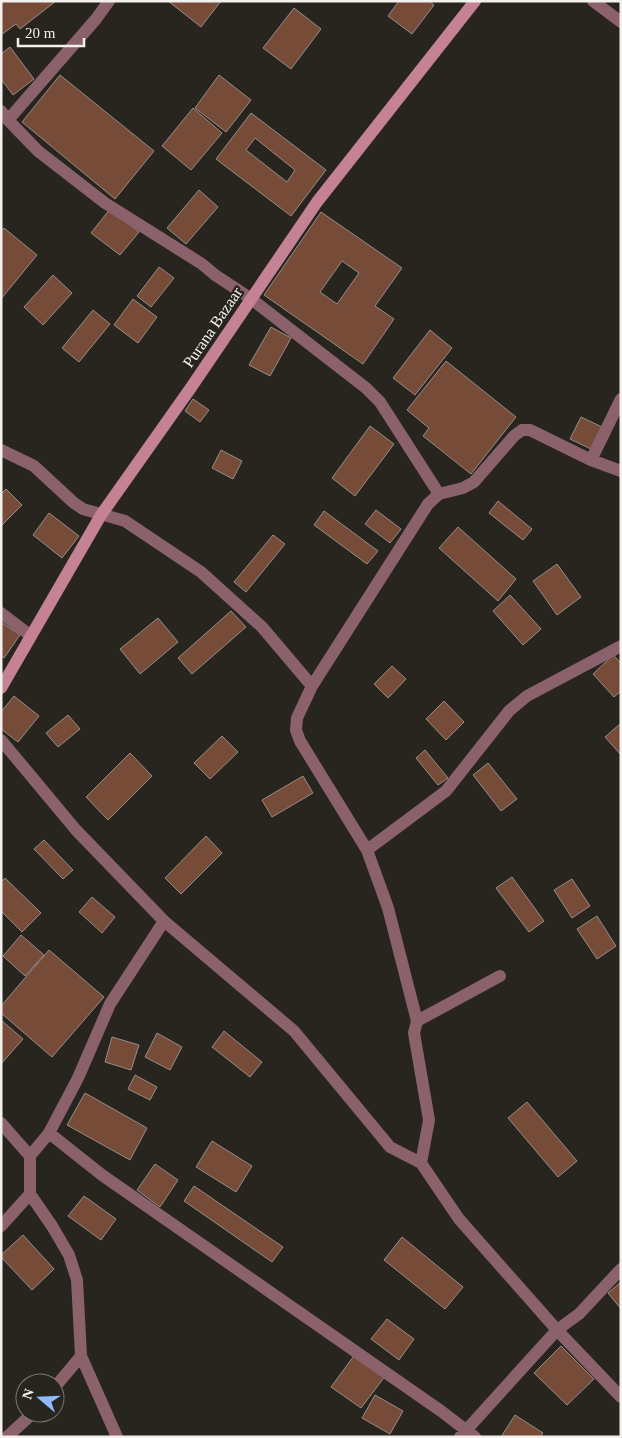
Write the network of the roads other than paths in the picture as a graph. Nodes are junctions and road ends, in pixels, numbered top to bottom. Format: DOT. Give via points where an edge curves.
graph roads {
  1 [pos="108,1"];
  2 [pos="474,1"];
  3 [pos="594,1"];
  4 [pos="621,22"];
  5 [pos="5,116"];
  6 [pos="250,298"];
  7 [pos="621,399"];
  8 [pos="1,450"];
  9 [pos="591,460"];
  10 [pos="621,471"];
  11 [pos="439,494"];
  12 [pos="101,515"];
  13 [pos="1,613"];
  14 [pos="31,636"];
  15 [pos="621,646"];
  16 [pos="312,686"];
  17 [pos="1,688"];
  18 [pos="1,740"];
  19 [pos="367,850"];
  20 [pos="164,921"];
  21 [pos="500,976"];
  22 [pos="417,1021"];
  23 [pos="1,1123"];
  24 [pos="49,1133"];
  25 [pos="30,1156"];
  26 [pos="421,1163"];
  27 [pos="30,1194"];
  28 [pos="1,1226"];
  29 [pos="621,1269"];
  30 [pos="557,1330"];
  31 [pos="81,1356"];
  32 [pos="65,1375"];
  33 [pos="621,1397"];
  34 [pos="22,1423"];
  35 [pos="467,1434"];
  36 [pos="7,1437"];
  37 [pos="117,1437"];
  1 -- 5 [label="street"];
  2 -- 6 [label="street, Purana Bazaar" via="317,202"];
  3 -- 4 [label="street"];
  5 -- 6 [label="street" via="38,151 105,203"];
  6 -- 11 [label="street" via="380,402"];
  6 -- 12 [label="street, Purana Bazaar"];
  7 -- 9 [label="street"];
  8 -- 12 [label="street" via="34,466 83,509"];
  9 -- 10 [label="street"];
  9 -- 11 [label="street" via="530,430 522,430 474,482"];
  11 -- 16 [label="street" via="428,504"];
  12 -- 14 [label="street, Purana Bazaar"];
  12 -- 16 [label="street" via="125,521 201,572 262,627"];
  13 -- 14 [label="street"];
  14 -- 17 [label="street, Purana Bazaar"];
  15 -- 19 [label="street" via="527,696 509,711 446,791"];
  16 -- 19 [label="street" via="297,718 296,730"];
  18 -- 20 [label="street" via="76,830"];
  19 -- 22 [label="street" via="388,908"];
  20 -- 24 [label="street" via="110,1004 78,1078"];
  20 -- 26 [label="street" via="294,1030 390,1147"];
  21 -- 22 [label="street"];
  22 -- 26 [label="street" via="414,1033 429,1120"];
  23 -- 25 [label="street"];
  24 -- 25 [label="street"];
  24 -- 35 [label="street" via="102,1175 441,1410"];
  25 -- 27 [label="street"];
  26 -- 30 [label="street" via="459,1219"];
  27 -- 28 [label="street"];
  27 -- 31 [label="street" via="70,1255 77,1280"];
  29 -- 30 [label="street" via="579,1314"];
  30 -- 33 [label="street"];
  30 -- 35 [label="street"];
  31 -- 32 [label="street"];
  31 -- 37 [label="street"];
  34 -- 36 [label="street"];
}
